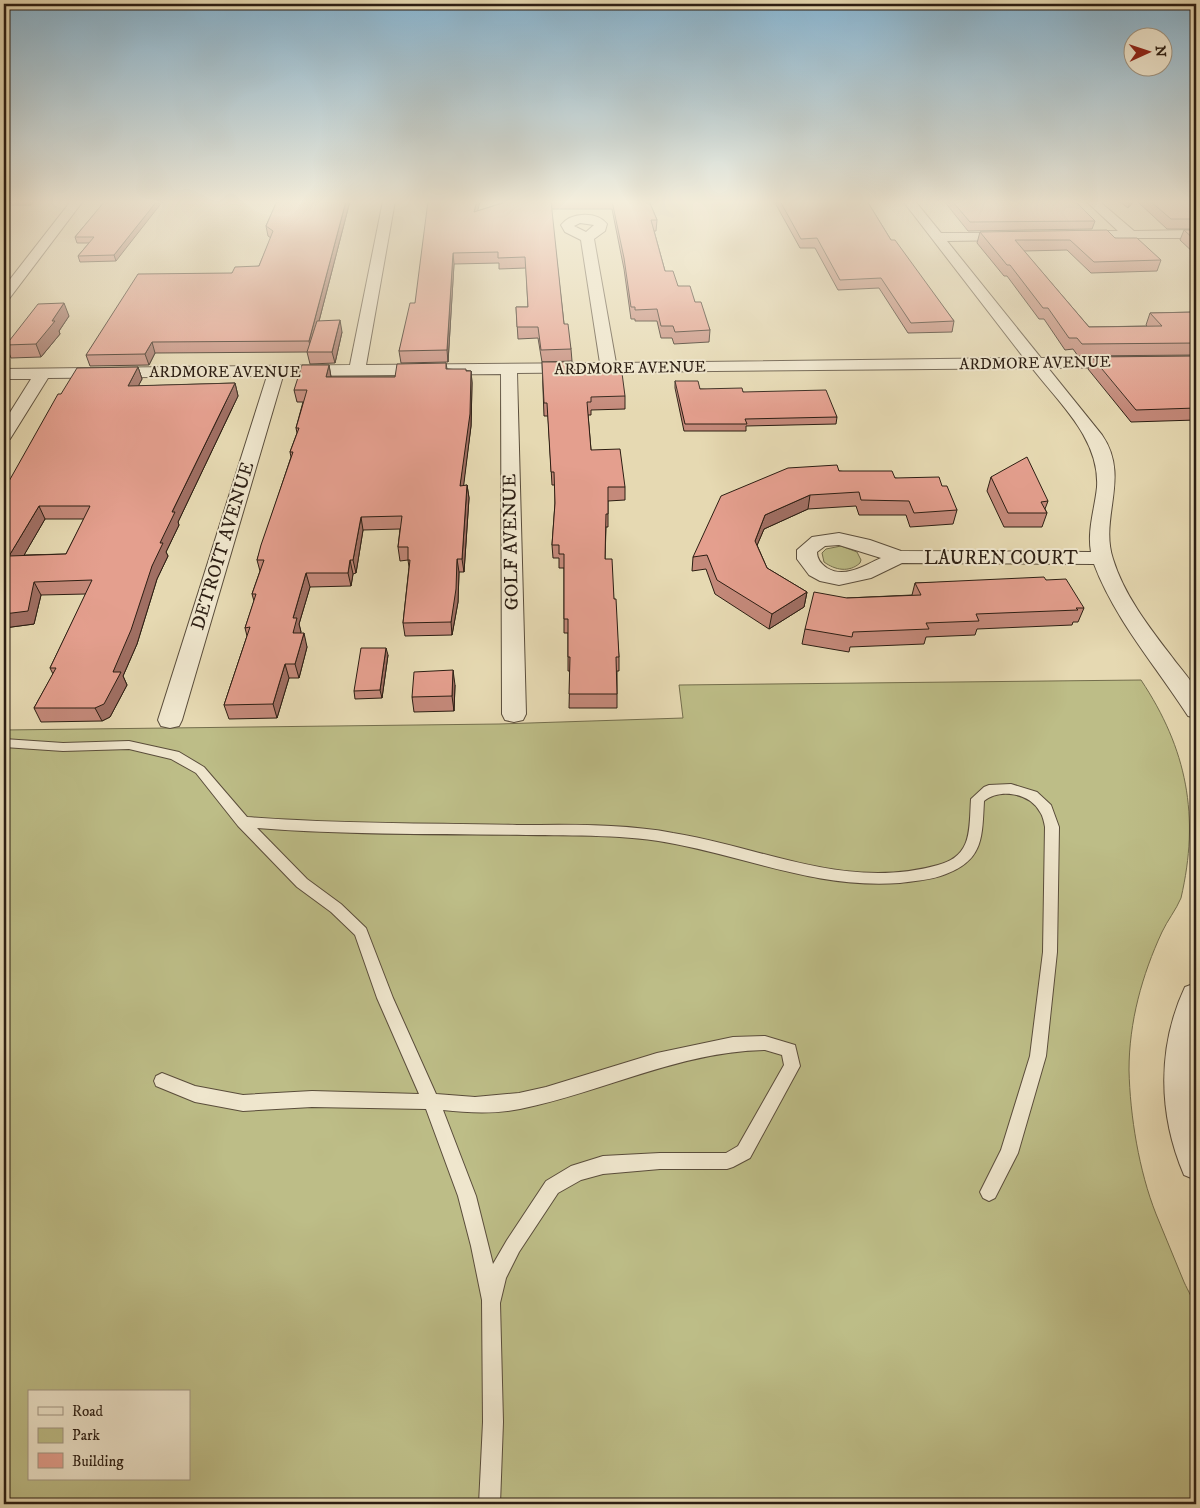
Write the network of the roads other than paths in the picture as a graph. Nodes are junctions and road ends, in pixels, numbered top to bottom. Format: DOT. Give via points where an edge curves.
graph roads {
  1 [pos="23,271"];
  2 [pos="376,271"];
  3 [pos="593,271"];
  4 [pos="965,271"];
  5 [pos="4,296"];
  6 [pos="1137,362"];
  7 [pos="1038,363"];
  8 [pos="609,368"];
  9 [pos="509,369"];
  10 [pos="357,371"];
  11 [pos="276,372"];
  12 [pos="43,373"];
  13 [pos="4,374"];
  14 [pos="4,435"];
  15 [pos="899,558"];
  16 [pos="1102,558"];
  17 [pos="1196,710"];
  18 [pos="514,714"];
  19 [pos="170,720"];
  20 [pos="4,743"];
  21 [pos="243,822"];
  22 [pos="1196,996"];
  23 [pos="162,1080"];
  24 [pos="431,1101"];
  25 [pos="1196,1164"];
  26 [pos="989,1192"];
  27 [pos="491,1303"];
  28 [pos="489,1504"];
  1 -- 5 [label="street"];
  2 -- 10 [label="street"];
  3 -- 8 [label="street"];
  4 -- 7 [label="street"];
  6 -- 7 [label="street, ARDMORE AVENUE"];
  7 -- 8 [label="street, ARDMORE AVENUE"];
  7 -- 16 [label="street" via="1096,439 1104,457 1107,477 1099,530"];
  8 -- 9 [label="street, ARDMORE AVENUE"];
  9 -- 10 [label="street, ARDMORE AVENUE"];
  9 -- 18 [label="street, GOLF AVENUE"];
  10 -- 11 [label="street, ARDMORE AVENUE"];
  11 -- 12 [label="street, ARDMORE AVENUE"];
  11 -- 19 [label="street, DETROIT AVENUE"];
  12 -- 13 [label="street, ARDMORE AVENUE"];
  12 -- 14 [label="street"];
  15 -- 16 [label="street, LAUREN COURT"];
  16 -- 17 [label="street" via="1135,620"];
  20 -- 21 [label="lane" via="63,747 129,746 175,755 200,770"];
  21 -- 24 [label="lane" via="302,883 361,932 385,998"];
  21 -- 26 [label="lane" via="310,827 611,831 674,838 825,875 875,879 943,870 965,859 975,838 978,798 989,790 1011,789 1032,795 1046,809 1052,827 1050,952 1045,1006 1038,1056 1009,1153"];
  22 -- 25 [label="street" via="1187,1025 1179,1086"];
  23 -- 24 [label="lane" via="195,1094 243,1102 312,1099"];
  24 -- 27 [label="lane" via="449,1141 477,1228"];
  24 -- 27 [label="lane" via="468,1106 520,1101 651,1062 718,1046 757,1042 778,1044 789,1050 792,1066 744,1152 727,1162 660,1161 603,1165 577,1172 552,1187 497,1276"];
  27 -- 28 [label="lane" via="493,1422"];
}
